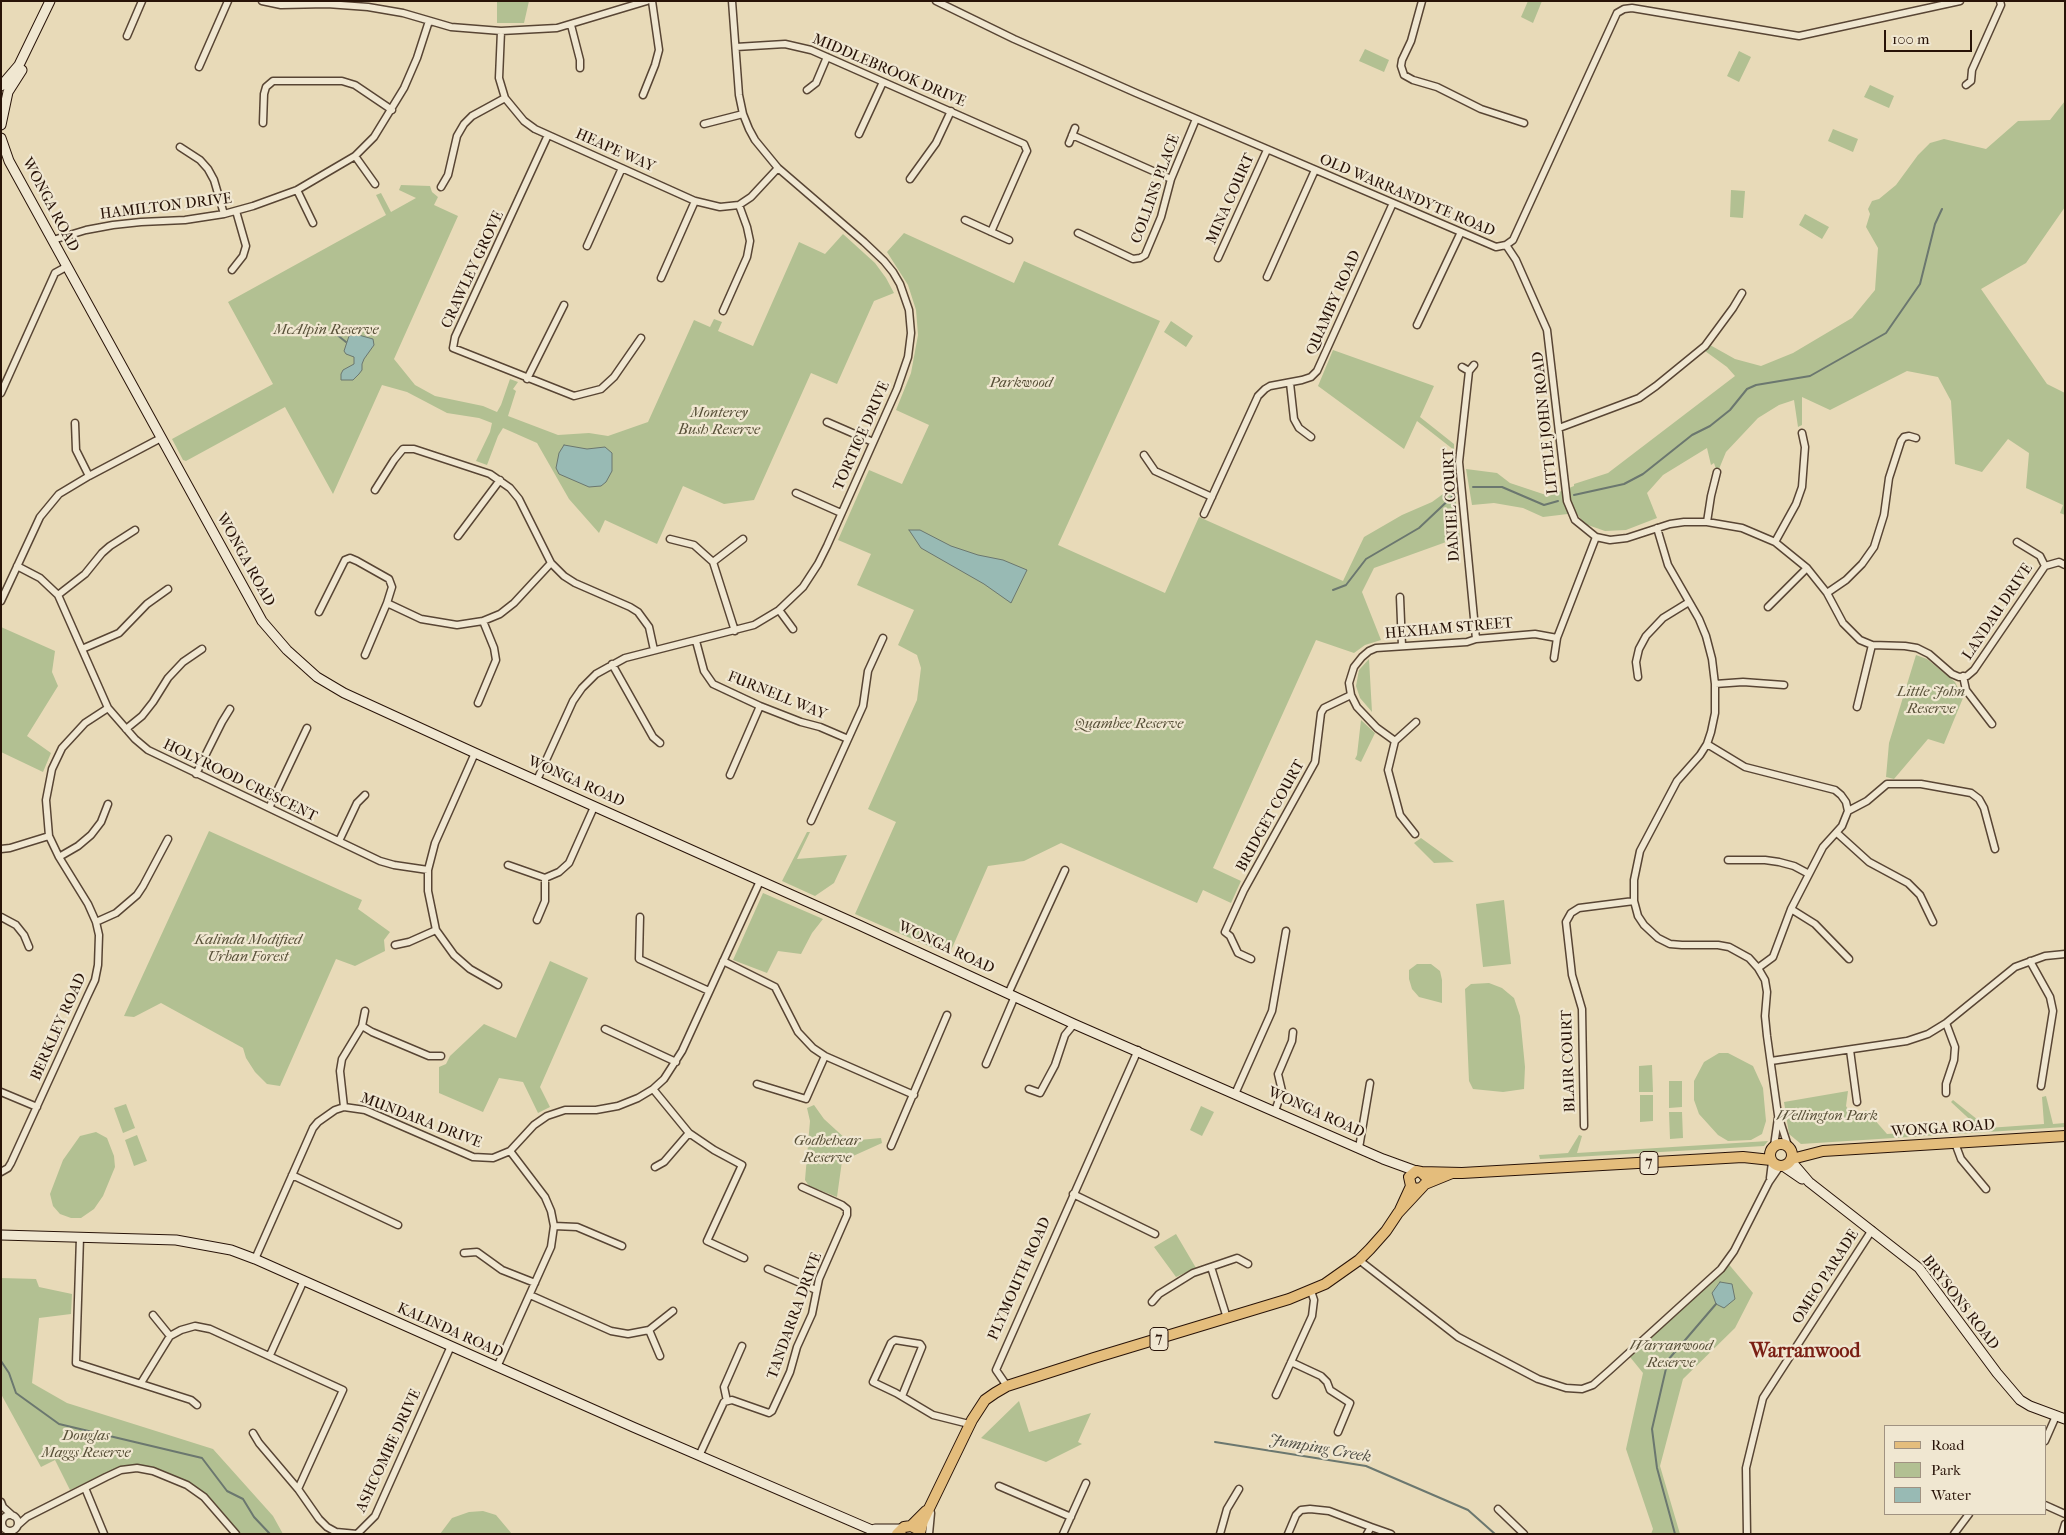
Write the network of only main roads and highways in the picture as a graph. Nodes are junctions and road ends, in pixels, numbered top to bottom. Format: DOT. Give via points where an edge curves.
graph roads {
  1 [pos="50,1"];
  2 [pos="35,35"];
  3 [pos="3,83"];
  4 [pos="4,101"];
  5 [pos="1,116"];
  6 [pos="1,125"];
  7 [pos="1,138"];
  8 [pos="4,154"];
  9 [pos="2065,1136"];
  10 [pos="1789,1146"];
  11 [pos="1773,1147"];
  12 [pos="1823,1151"];
  13 [pos="1743,1156"];
  14 [pos="1782,1162"];
  15 [pos="1417,1180"];
  16 [pos="1,1235"];
  17 [pos="2060,1418"];
  18 [pos="932,1504"];
  19 [pos="870,1529"];
  20 [pos="903,1530"];
  21 [pos="920,1533"];
  22 [pos="881,1534"];
  1 -- 2 [label="main road"];
  2 -- 3 [label="main road" via="19,65"];
  2 -- 4 [label="main road" via="25,64"];
  4 -- 5 [label="main road"];
  4 -- 6 [label="main road"];
  7 -- 8 [label="main road, WONGA ROAD"];
  8 -- 15 [label="main road, WONGA ROAD" via="259,616 286,650 317,676 344,693 475,754 1074,1024 1359,1148"];
  9 -- 12 [label="main road, WONGA ROAD / 7"];
  10 -- 11 [label="main road, 7"];
  10 -- 12 [label="main road, WONGA ROAD / 7"];
  10 -- 14 [label="main road" via="1792,1153"];
  11 -- 13 [label="main road, WONGA ROAD / 7"];
  11 -- 14 [label="main road" via="1770,1154"];
  12 -- 14 [label="main road, WONGA ROAD / 7"];
  13 -- 14 [label="main road, WONGA ROAD / 7"];
  13 -- 15 [label="main road, WONGA ROAD / 7" via="1452,1173"];
  14 -- 17 [label="main road, BRYSONS ROAD" via="1919,1268 2020,1400"];
  15 -- 18 [label="main road, 7" via="1386,1231 1359,1260 1311,1291 1007,1386 985,1400 969,1424"];
  16 -- 19 [label="main road, KALINDA ROAD" via="176,1240 230,1250"];
  18 -- 20 [label="main road, 7"];
  18 -- 21 [label="main road, 7"];
  19 -- 20 [label="main road, KALINDA ROAD"];
  19 -- 22 [label="main road, KALINDA ROAD"];
  20 -- 21 [label="main road, 7"];
}
